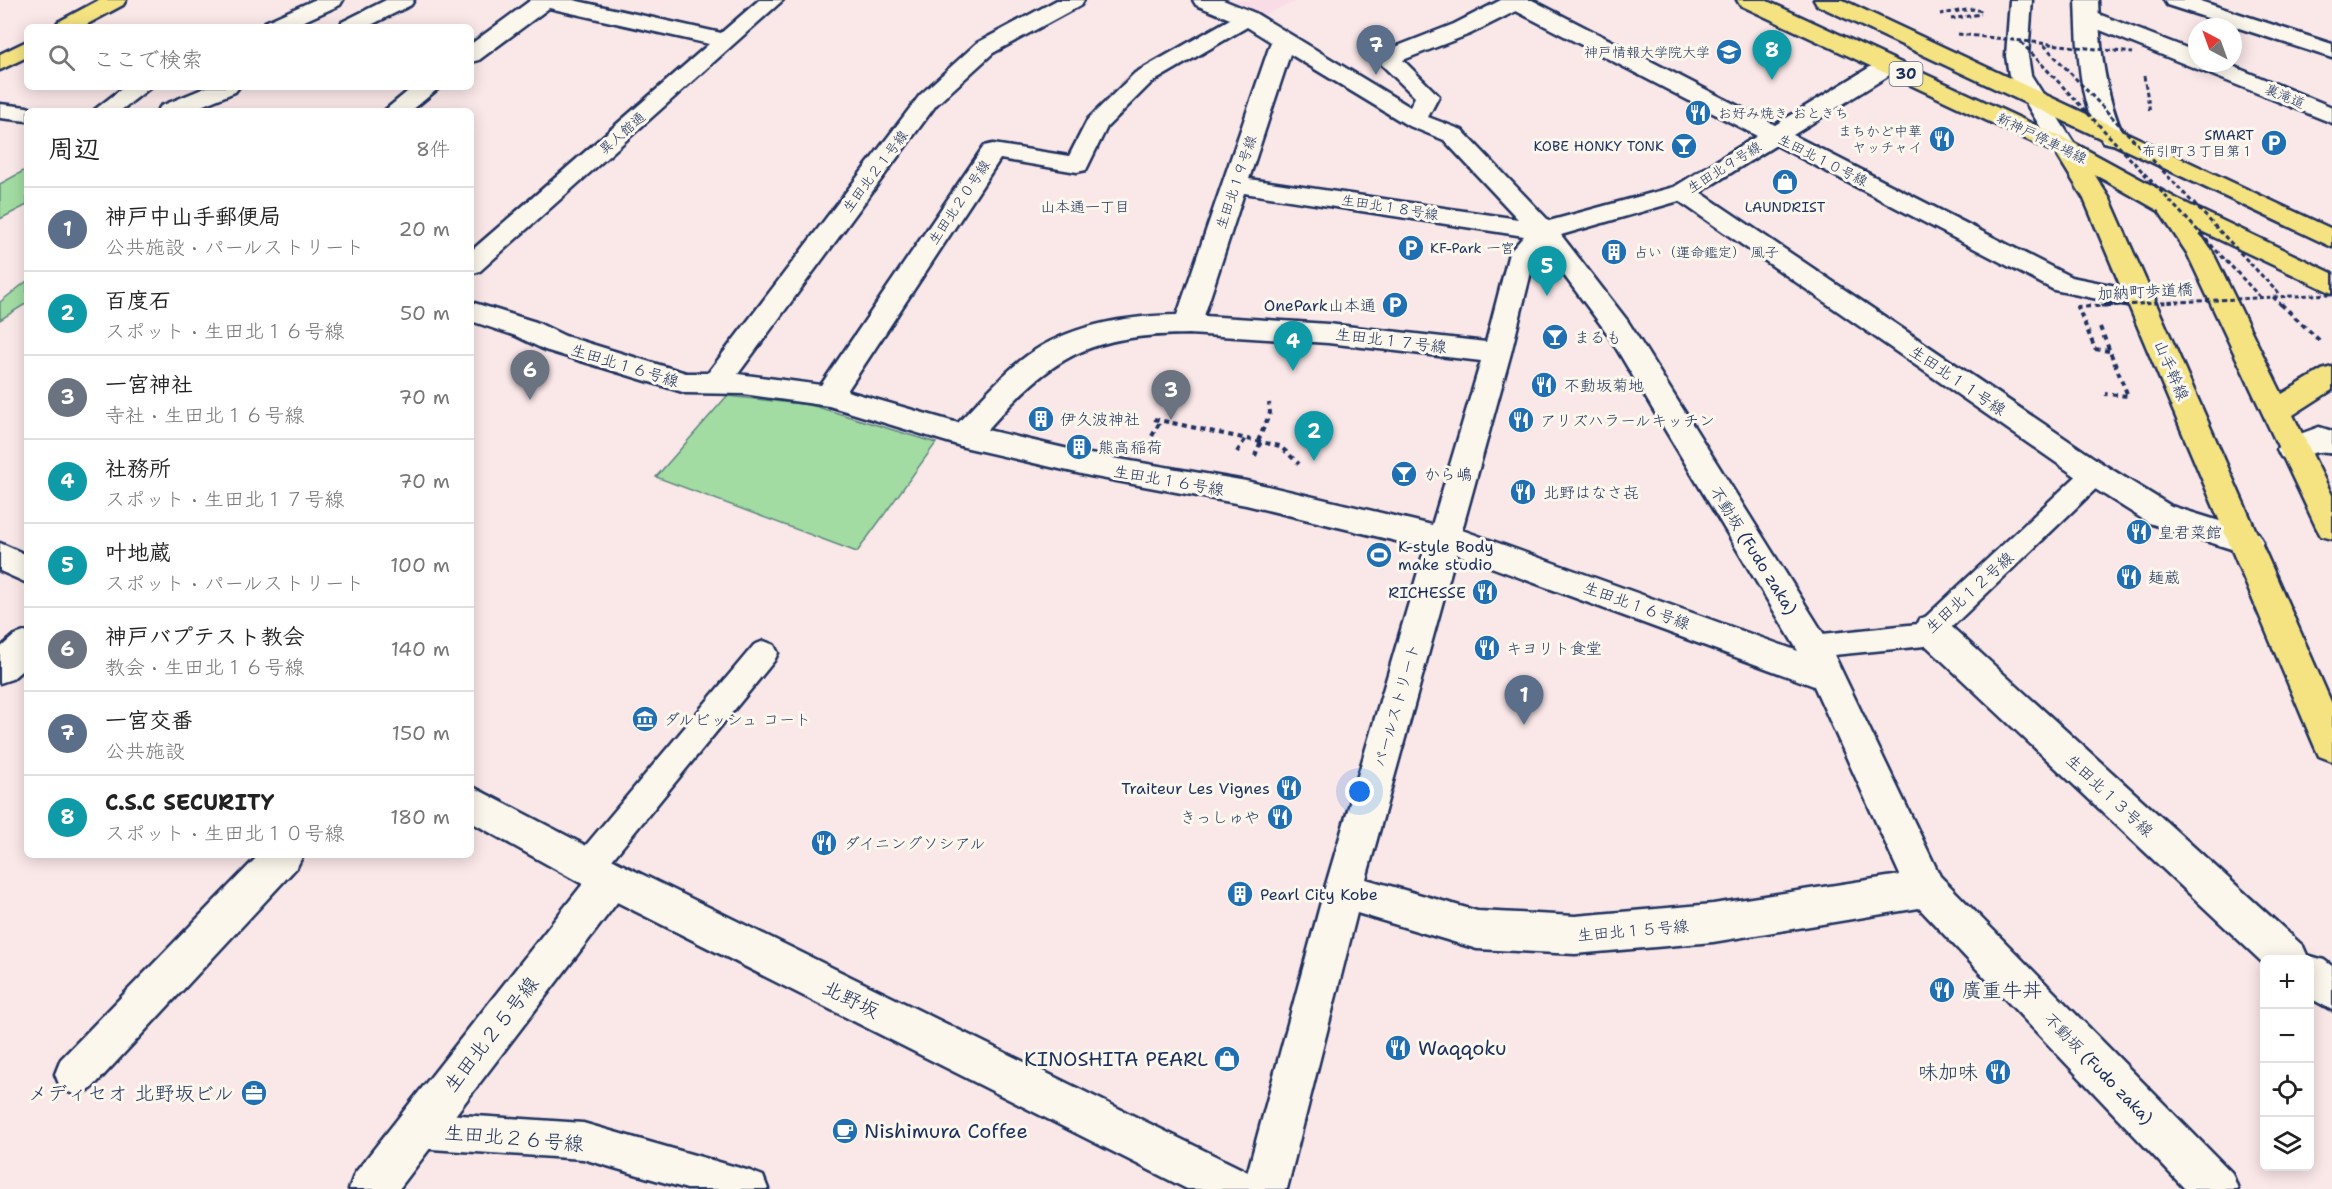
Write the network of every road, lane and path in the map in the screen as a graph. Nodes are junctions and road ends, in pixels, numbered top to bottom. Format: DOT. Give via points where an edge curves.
graph roads {
  1 [pos="115,0"];
  2 [pos="332,0"];
  3 [pos="403,0"];
  4 [pos="544,0"];
  5 [pos="772,0"];
  6 [pos="1073,0"];
  7 [pos="1204,0"];
  8 [pos="1748,0"];
  9 [pos="1825,0"];
  10 [pos="2021,0"];
  11 [pos="2175,0"];
  12 [pos="1516,1"];
  13 [pos="2087,8"];
  14 [pos="1939,14"];
  15 [pos="1247,18"];
  16 [pos="1950,19"];
  17 [pos="71,24"];
  18 [pos="280,24"];
  19 [pos="356,24"];
  20 [pos="1958,34"];
  21 [pos="726,41"];
  22 [pos="1284,41"];
  23 [pos="2021,42"];
  24 [pos="2133,43"];
  25 [pos="2044,45"];
  26 [pos="24,50"];
  27 [pos="2332,51"];
  28 [pos="474,53"];
  29 [pos="2188,58"];
  30 [pos="0,63"];
  31 [pos="1888,66"];
  32 [pos="2227,72"];
  33 [pos="135,90"];
  34 [pos="220,90"];
  35 [pos="424,90"];
  36 [pos="2030,94"];
  37 [pos="109,108"];
  38 [pos="176,108"];
  39 [pos="400,108"];
  40 [pos="0,111"];
  41 [pos="24,114"];
  42 [pos="2332,116"];
  43 [pos="2154,117"];
  44 [pos="1415,120"];
  45 [pos="1775,136"];
  46 [pos="2112,137"];
  47 [pos="2065,147"];
  48 [pos="1235,184"];
  49 [pos="1683,192"];
  50 [pos="2168,205"];
  51 [pos="1544,231"];
  52 [pos="2332,239"];
  53 [pos="474,262"];
  54 [pos="2332,284"];
  55 [pos="2332,294"];
  56 [pos="2272,296"];
  57 [pos="2281,296"];
  58 [pos="2260,297"];
  59 [pos="2141,299"];
  60 [pos="474,312"];
  61 [pos="2098,322"];
  62 [pos="1188,323"];
  63 [pos="2324,344"];
  64 [pos="2109,351"];
  65 [pos="1497,353"];
  66 [pos="2332,377"];
  67 [pos="715,384"];
  68 [pos="2105,394"];
  69 [pos="829,396"];
  70 [pos="1269,403"];
  71 [pos="2275,412"];
  72 [pos="1154,418"];
  73 [pos="964,436"];
  74 [pos="1260,441"];
  75 [pos="2332,442"];
  76 [pos="2292,449"];
  77 [pos="1255,457"];
  78 [pos="1306,470"];
  79 [pos="2095,474"];
  80 [pos="2332,527"];
  81 [pos="1443,539"];
  82 [pos="2247,542"];
  83 [pos="0,556"];
  84 [pos="24,568"];
  85 [pos="1931,629"];
  86 [pos="24,648"];
  87 [pos="764,653"];
  88 [pos="1819,660"];
  89 [pos="0,669"];
  90 [pos="2332,745"];
  91 [pos="474,805"];
  92 [pos="281,858"];
  93 [pos="599,873"];
  94 [pos="1926,889"];
  95 [pos="1343,891"];
  96 [pos="2284,955"];
  97 [pos="2314,977"];
  98 [pos="2332,990"];
  99 [pos="76,1074"];
  100 [pos="416,1130"];
  101 [pos="371,1189"];
  102 [pos="750,1189"];
  103 [pos="1234,1189"];
  104 [pos="1265,1189"];
  105 [pos="2216,1189"];
  1 -- 17 [label="main road"];
  2 -- 18 [label="street"];
  3 -- 19 [label="street"];
  4 -- 21 [label="street"];
  4 -- 28 [label="street"];
  5 -- 21 [label="street, 異人館通"];
  6 -- 67 [label="street, 生田北２１号線" via="985,48 928,100"];
  7 -- 15 [label="street, 不動坂 (Fudo zaka)"];
  8 -- 31 [label="main road, 新神戸停車場線 / 30"];
  9 -- 36 [label="main road, 新神戸停車場線 / 30"];
  10 -- 36 [label="street, 山手幹線" via="2017,56 2020,75"];
  11 -- 27 [label="street"];
  12 -- 44 [label="street" via="1462,29 1388,58 1427,96"];
  12 -- 45 [label="street, 生田北１０号線"];
  13 -- 24 [label="street"];
  13 -- 46 [label="street" via="2100,114"];
  14 -- 16 [label="path" via="1982,11 1981,15"];
  15 -- 22 [label="street, 不動坂 (Fudo zaka)"];
  15 -- 69 [label="street, 生田北２０号線" via="1143,78 1096,124 1077,165 993,151"];
  20 -- 23 [label="path, bridge"];
  21 -- 53 [label="street, 異人館通"];
  22 -- 44 [label="street, 不動坂 (Fudo zaka)"];
  22 -- 48 [label="street, 生田北１９号線"];
  23 -- 25 [label="path, bridge"];
  23 -- 58 [label="path, bridge"];
  24 -- 25 [label="path, bridge"];
  24 -- 29 [label="street"];
  24 -- 43 [label="path" via="2141,52 2148,110"];
  25 -- 57 [label="path, bridge"];
  26 -- 30 [label="main road"];
  31 -- 45 [label="street, 生田北９号線"];
  31 -- 47 [label="main road, 新神戸停車場線 / 30"];
  32 -- 42 [label="street, 裏滝道"];
  33 -- 37 [label="street"];
  34 -- 38 [label="street"];
  35 -- 39 [label="street"];
  36 -- 46 [label="main road, 新神戸停車場線 / 30"];
  36 -- 47 [label="street, 山手幹線"];
  40 -- 41 [label="street"];
  44 -- 51 [label="street, 不動坂 (Fudo zaka)" via="1453,135"];
  45 -- 49 [label="street, 生田北９号線"];
  45 -- 59 [label="street, 生田北１０号線" via="2064,284"];
  46 -- 50 [label="main road"];
  46 -- 52 [label="main road, 新神戸停車場線 / 30"];
  47 -- 50 [label="main road, 新神戸停車場線 / 30"];
  47 -- 59 [label="main road, 山手幹線" via="2097,199"];
  48 -- 51 [label="street, 生田北１８号線"];
  48 -- 62 [label="street, 生田北１９号線"];
  49 -- 51 [label="street, 生田北９号線"];
  49 -- 79 [label="street, 生田北１１号線"];
  50 -- 54 [label="main road, 新神戸停車場線 / 30"];
  50 -- 71 [label="main road" via="2200,253"];
  51 -- 65 [label="street, パールストリート" via="1522,253"];
  51 -- 88 [label="street, 不動坂 (Fudo zaka)" via="1617,327"];
  55 -- 57 [label="path, 加納町歩道橋, bridge"];
  56 -- 57 [label="path, 加納町歩道橋, bridge"];
  56 -- 58 [label="path, 加納町歩道橋, bridge"];
  56 -- 63 [label="path"];
  58 -- 64 [label="path, 加納町歩道橋, bridge" via="2078,307 2096,349"];
  59 -- 82 [label="main road, 山手幹線"];
  60 -- 67 [label="street, 生田北１６号線" via="555,343 686,384"];
  61 -- 64 [label="path"];
  62 -- 65 [label="street, 生田北１７号線" via="1338,333"];
  62 -- 73 [label="street, 生田北１７号線" via="1126,327 1093,335 1056,351 1019,379"];
  64 -- 68 [label="path" via="2128,396"];
  65 -- 81 [label="street, パールストリート"];
  66 -- 71 [label="main road"];
  67 -- 69 [label="street, 生田北１６号線"];
  69 -- 73 [label="street, 生田北１６号線"];
  70 -- 74 [label="path" via="1270,413"];
  71 -- 76 [label="main road"];
  72 -- 74 [label="path"];
  73 -- 81 [label="street, 生田北１６号線" via="1090,465 1246,493"];
  74 -- 77 [label="path"];
  74 -- 78 [label="path" via="1280,446"];
  75 -- 76 [label="street" via="2319,438"];
  76 -- 80 [label="main road"];
  79 -- 82 [label="street, 生田北１１号線" via="2160,515"];
  79 -- 85 [label="lane, 生田北１２号線"];
  81 -- 88 [label="street, 生田北１６号線" via="1470,544"];
  81 -- 95 [label="street, パールストリート"];
  82 -- 90 [label="main road, 山手幹線"];
  83 -- 84 [label="street"];
  85 -- 88 [label="lane, 生田北１２号線" via="1925,634"];
  85 -- 96 [label="street, 生田北１３号線"];
  86 -- 89 [label="street"];
  87 -- 93 [label="lane"];
  88 -- 94 [label="street, 不動坂 (Fudo zaka)"];
  91 -- 93 [label="street, 北野坂"];
  92 -- 99 [label="street"];
  93 -- 100 [label="street, 生田北２５号線"];
  93 -- 103 [label="street, 北野坂"];
  94 -- 95 [label="street, 生田北１５号線" via="1713,923 1575,936 1477,930"];
  94 -- 105 [label="street, 不動坂 (Fudo zaka)"];
  95 -- 104 [label="street, パールストリート"];
  97 -- 98 [label="street"];
  100 -- 101 [label="street, 生田北２５号線"];
  100 -- 102 [label="lane, 生田北２６号線" via="583,1141"];
}
